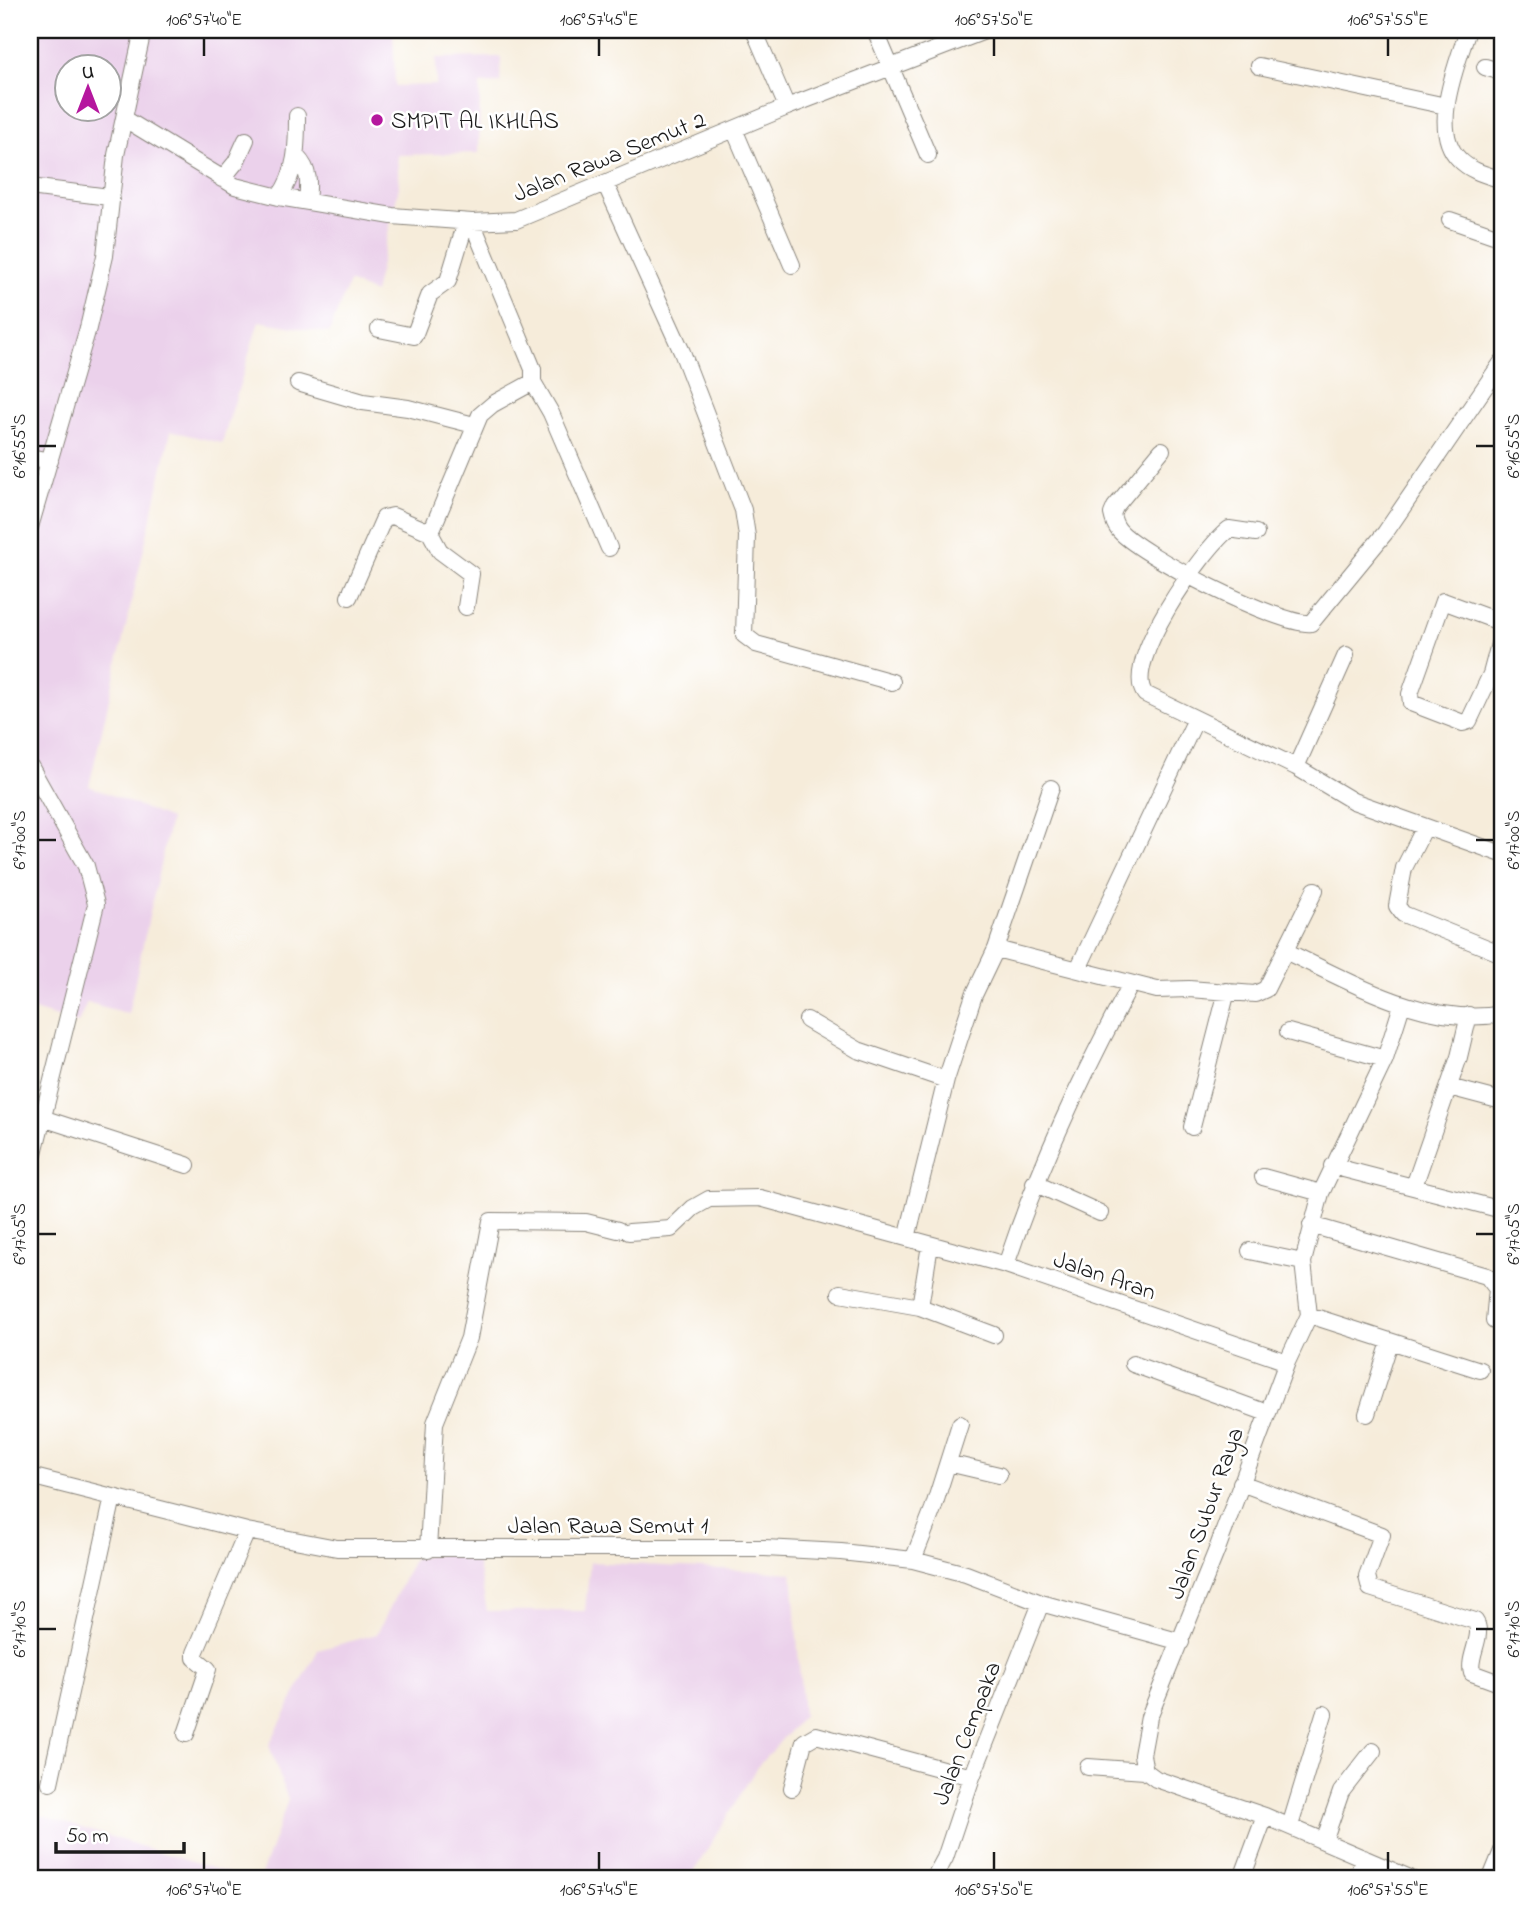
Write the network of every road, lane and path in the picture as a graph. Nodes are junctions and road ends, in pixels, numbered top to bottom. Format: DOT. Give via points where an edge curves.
graph roads {
  1 [pos="143,30"];
  2 [pos="754,30"];
  3 [pos="875,30"];
  4 [pos="987,30"];
  5 [pos="1468,30"];
  6 [pos="1259,66"];
  7 [pos="891,67"];
  8 [pos="1485,67"];
  9 [pos="1502,72"];
  10 [pos="1446,106"];
  11 [pos="787,107"];
  12 [pos="297,116"];
  13 [pos="125,119"];
  14 [pos="734,129"];
  15 [pos="246,140"];
  16 [pos="928,155"];
  17 [pos="297,157"];
  18 [pos="222,180"];
  19 [pos="1502,180"];
  20 [pos="605,183"];
  21 [pos="30,187"];
  22 [pos="109,197"];
  23 [pos="279,197"];
  24 [pos="307,201"];
  25 [pos="1450,220"];
  26 [pos="469,222"];
  27 [pos="1502,238"];
  28 [pos="792,265"];
  29 [pos="379,329"];
  30 [pos="1501,367"];
  31 [pos="533,382"];
  32 [pos="299,383"];
  33 [pos="474,425"];
  34 [pos="1162,450"];
  35 [pos="30,457"];
  36 [pos="50,461"];
  37 [pos="30,527"];
  38 [pos="428,529"];
  39 [pos="1256,533"];
  40 [pos="609,548"];
  41 [pos="1186,575"];
  42 [pos="349,597"];
  43 [pos="466,607"];
  44 [pos="1502,626"];
  45 [pos="1502,632"];
  46 [pos="1346,655"];
  47 [pos="1497,676"];
  48 [pos="892,682"];
  49 [pos="1196,719"];
  50 [pos="30,766"];
  51 [pos="1296,767"];
  52 [pos="1051,788"];
  53 [pos="1425,827"];
  54 [pos="1502,855"];
  55 [pos="1315,890"];
  56 [pos="996,949"];
  57 [pos="1285,951"];
  58 [pos="1502,954"];
  59 [pos="1078,969"];
  60 [pos="1130,986"];
  61 [pos="1227,991"];
  62 [pos="1402,1005"];
  63 [pos="1502,1013"];
  64 [pos="1469,1016"];
  65 [pos="807,1020"];
  66 [pos="1288,1032"];
  67 [pos="1385,1059"];
  68 [pos="946,1080"];
  69 [pos="1449,1087"];
  70 [pos="1502,1101"];
  71 [pos="36,1116"];
  72 [pos="1192,1126"];
  73 [pos="187,1166"];
  74 [pos="1332,1166"];
  75 [pos="30,1169"];
  76 [pos="1263,1177"];
  77 [pos="1034,1183"];
  78 [pos="1414,1186"];
  79 [pos="1321,1193"];
  80 [pos="1502,1210"];
  81 [pos="1100,1213"];
  82 [pos="1311,1225"];
  83 [pos="907,1238"];
  84 [pos="930,1245"];
  85 [pos="1250,1251"];
  86 [pos="1304,1262"];
  87 [pos="1006,1265"];
  88 [pos="840,1293"];
  89 [pos="920,1307"];
  90 [pos="1309,1315"];
  91 [pos="1494,1321"];
  92 [pos="994,1335"];
  93 [pos="1390,1342"];
  94 [pos="1287,1362"];
  95 [pos="1133,1364"];
  96 [pos="1480,1370"];
  97 [pos="1267,1413"];
  98 [pos="1367,1414"];
  99 [pos="960,1424"];
  100 [pos="948,1463"];
  101 [pos="999,1475"];
  102 [pos="30,1476"];
  103 [pos="1241,1483"];
  104 [pos="113,1497"];
  105 [pos="247,1531"];
  106 [pos="428,1550"];
  107 [pos="913,1560"];
  108 [pos="1041,1603"];
  109 [pos="1181,1642"];
  110 [pos="1502,1684"];
  111 [pos="1324,1714"];
  112 [pos="186,1734"];
  113 [pos="1373,1751"];
  114 [pos="1088,1767"];
  115 [pos="1145,1771"];
  116 [pos="972,1776"];
  117 [pos="50,1783"];
  118 [pos="792,1788"];
  119 [pos="1265,1816"];
  120 [pos="1290,1826"];
  121 [pos="1324,1841"];
  122 [pos="1502,1851"];
  123 [pos="1364,1858"];
  124 [pos="934,1878"];
  125 [pos="1241,1878"];
  126 [pos="1356,1878"];
  127 [pos="1410,1878"];
  128 [pos="1491,1878"];
  1 -- 13 [label="street"];
  2 -- 11 [label="street"];
  3 -- 7 [label="street"];
  4 -- 7 [label="street, Jalan Rawa Semut 2"];
  5 -- 10 [label="street"];
  6 -- 10 [label="street"];
  7 -- 11 [label="street, Jalan Rawa Semut 2"];
  7 -- 16 [label="street"];
  8 -- 9 [label="street"];
  10 -- 19 [label="street" via="1444,130 1454,153 1471,169"];
  11 -- 14 [label="street, Jalan Rawa Semut 2"];
  12 -- 17 [label="street"];
  13 -- 18 [label="street, Jalan Rawa Semut 2" via="181,150"];
  13 -- 22 [label="street"];
  14 -- 20 [label="street, Jalan Rawa Semut 2"];
  14 -- 28 [label="street"];
  15 -- 18 [label="street"];
  17 -- 23 [label="street"];
  17 -- 24 [label="street" via="306,166"];
  18 -- 23 [label="street, Jalan Rawa Semut 2"];
  20 -- 26 [label="street, Jalan Rawa Semut 2" via="516,220"];
  20 -- 48 [label="street" via="682,352 743,510 747,536 744,635 756,644"];
  21 -- 22 [label="street"];
  22 -- 36 [label="street" via="105,256"];
  23 -- 24 [label="street, Jalan Rawa Semut 2"];
  24 -- 26 [label="street, Jalan Rawa Semut 2" via="392,216"];
  25 -- 27 [label="street"];
  26 -- 29 [label="street" via="448,281 430,294 414,336"];
  26 -- 31 [label="street" via="533,369"];
  30 -- 41 [label="street" via="1385,533 1311,623 1292,622"];
  31 -- 33 [label="street" via="493,404"];
  31 -- 40 [label="street"];
  32 -- 33 [label="street" via="363,402"];
  33 -- 38 [label="street"];
  34 -- 41 [label="street" via="1115,508 1113,520 1126,536"];
  35 -- 36 [label="street"];
  36 -- 37 [label="street"];
  38 -- 42 [label="street" via="393,516 384,518"];
  38 -- 43 [label="street" via="440,551 471,574"];
  39 -- 41 [label="street" via="1229,529"];
  41 -- 49 [label="street" via="1145,657 1138,682 1145,694"];
  44 -- 47 [label="street" via="1443,601 1409,699 1413,705 1466,722 1473,718"];
  45 -- 47 [label="street"];
  46 -- 51 [label="street"];
  49 -- 51 [label="street"];
  49 -- 59 [label="street"];
  50 -- 71 [label="street" via="86,866 96,904"];
  51 -- 53 [label="street" via="1353,800"];
  52 -- 56 [label="street"];
  53 -- 54 [label="street"];
  53 -- 58 [label="street" via="1404,868 1397,906 1403,914"];
  55 -- 57 [label="street"];
  56 -- 59 [label="street"];
  56 -- 68 [label="street" via="974,995"];
  57 -- 61 [label="street" via="1266,989"];
  57 -- 62 [label="street"];
  59 -- 60 [label="street"];
  60 -- 61 [label="street"];
  60 -- 77 [label="street" via="1090,1059"];
  61 -- 72 [label="street"];
  62 -- 64 [label="street"];
  62 -- 67 [label="street"];
  63 -- 64 [label="street"];
  64 -- 69 [label="street"];
  65 -- 68 [label="street" via="858,1050"];
  66 -- 67 [label="street"];
  67 -- 74 [label="street"];
  68 -- 83 [label="street"];
  69 -- 70 [label="street"];
  69 -- 78 [label="street"];
  71 -- 73 [label="street"];
  71 -- 75 [label="street"];
  74 -- 78 [label="street"];
  74 -- 79 [label="street"];
  76 -- 79 [label="street"];
  77 -- 81 [label="street"];
  77 -- 87 [label="street"];
  78 -- 80 [label="street"];
  79 -- 82 [label="street"];
  82 -- 86 [label="street"];
  82 -- 91 [label="street" via="1487,1276 1497,1289"];
  83 -- 84 [label="street, Jalan Aran"];
  83 -- 106 [label="street, Jalan Aran" via="748,1196 709,1199 671,1229 623,1231 586,1223 491,1221 469,1338 435,1423"];
  84 -- 87 [label="street, Jalan Aran"];
  84 -- 89 [label="street"];
  85 -- 86 [label="street"];
  86 -- 90 [label="street"];
  87 -- 94 [label="street, Jalan Aran"];
  88 -- 89 [label="street"];
  89 -- 92 [label="street"];
  90 -- 93 [label="street"];
  90 -- 94 [label="street, Jalan Subur Raya"];
  93 -- 96 [label="street"];
  93 -- 98 [label="street"];
  94 -- 97 [label="street, Jalan Subur Raya"];
  95 -- 97 [label="street"];
  97 -- 103 [label="street, Jalan Subur Raya"];
  99 -- 100 [label="street"];
  100 -- 101 [label="street"];
  100 -- 107 [label="street"];
  102 -- 104 [label="street, Jalan Rawa Semut 1"];
  103 -- 109 [label="street, Jalan Subur Raya"];
  103 -- 110 [label="street" via="1380,1533 1367,1576 1370,1588 1475,1621 1479,1629 1471,1671"];
  104 -- 105 [label="street, Jalan Rawa Semut 1"];
  104 -- 117 [label="street"];
  105 -- 106 [label="street, Jalan Rawa Semut 1" via="337,1548"];
  105 -- 112 [label="street" via="197,1648 195,1658 208,1669"];
  106 -- 107 [label="street, Jalan Rawa Semut 1" via="765,1548"];
  107 -- 108 [label="street, Jalan Rawa Semut 1" via="966,1574"];
  108 -- 109 [label="street, Jalan Rawa Semut 1"];
  108 -- 116 [label="street, Jalan Cempaka"];
  109 -- 115 [label="street, Jalan Subur Raya" via="1149,1717 1142,1755"];
  111 -- 120 [label="street"];
  113 -- 121 [label="street" via="1341,1791"];
  114 -- 115 [label="street"];
  115 -- 119 [label="street" via="1156,1779"];
  116 -- 118 [label="street" via="816,1735 804,1742"];
  116 -- 124 [label="street, Jalan Cempaka"];
  119 -- 120 [label="street"];
  119 -- 125 [label="street"];
  120 -- 121 [label="street"];
  121 -- 123 [label="street"];
  122 -- 128 [label="street"];
  123 -- 126 [label="street"];
  123 -- 127 [label="street"];
}
